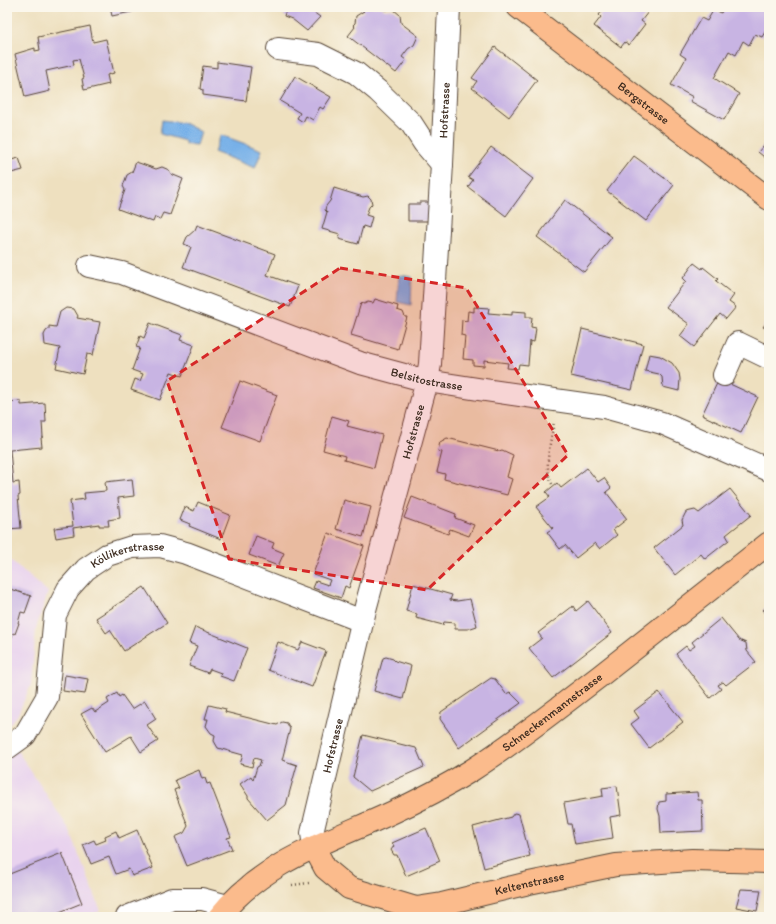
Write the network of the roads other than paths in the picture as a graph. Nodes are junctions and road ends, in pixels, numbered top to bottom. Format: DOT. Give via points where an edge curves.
graph roads {
  1 [pos="450,7"];
  2 [pos="518,7"];
  3 [pos="278,49"];
  4 [pos="442,164"];
  5 [pos="769,199"];
  6 [pos="89,266"];
  7 [pos="769,358"];
  8 [pos="724,375"];
  9 [pos="427,381"];
  10 [pos="769,470"];
  11 [pos="769,543"];
  12 [pos="362,621"];
  13 [pos="7,748"];
  14 [pos="314,847"];
  15 [pos="769,862"];
  16 [pos="223,911"];
  17 [pos="419,913"];
  18 [pos="127,917"];
  1 -- 4 [label="street, Hofstrasse"];
  2 -- 5 [label="main road, Bergstrasse"];
  3 -- 4 [label="street" via="318,54 356,73 411,123"];
  4 -- 9 [label="street, Hofstrasse"];
  6 -- 9 [label="street, Belsitostrasse" via="122,273 360,362"];
  7 -- 8 [label="street" via="738,343"];
  9 -- 10 [label="street, Belsitostrasse" via="604,407 662,423"];
  9 -- 12 [label="street, Hofstrasse"];
  11 -- 14 [label="main road, Schneckenmannstrasse" via="521,738 439,791"];
  12 -- 13 [label="street, Köllikerstrasse" via="160,546 132,547 107,555 86,569 68,589 55,615 47,697 25,735"];
  12 -- 14 [label="street, Hofstrasse" via="312,833"];
  14 -- 16 [label="main road, Schneckenmannstrasse" via="276,866 250,884"];
  14 -- 17 [label="main road, Keltenstrasse" via="325,868 349,888"];
  15 -- 17 [label="main road, Keltenstrasse" via="692,860 616,865 442,904"];
  16 -- 18 [label="street" via="202,899 172,899"];
}
